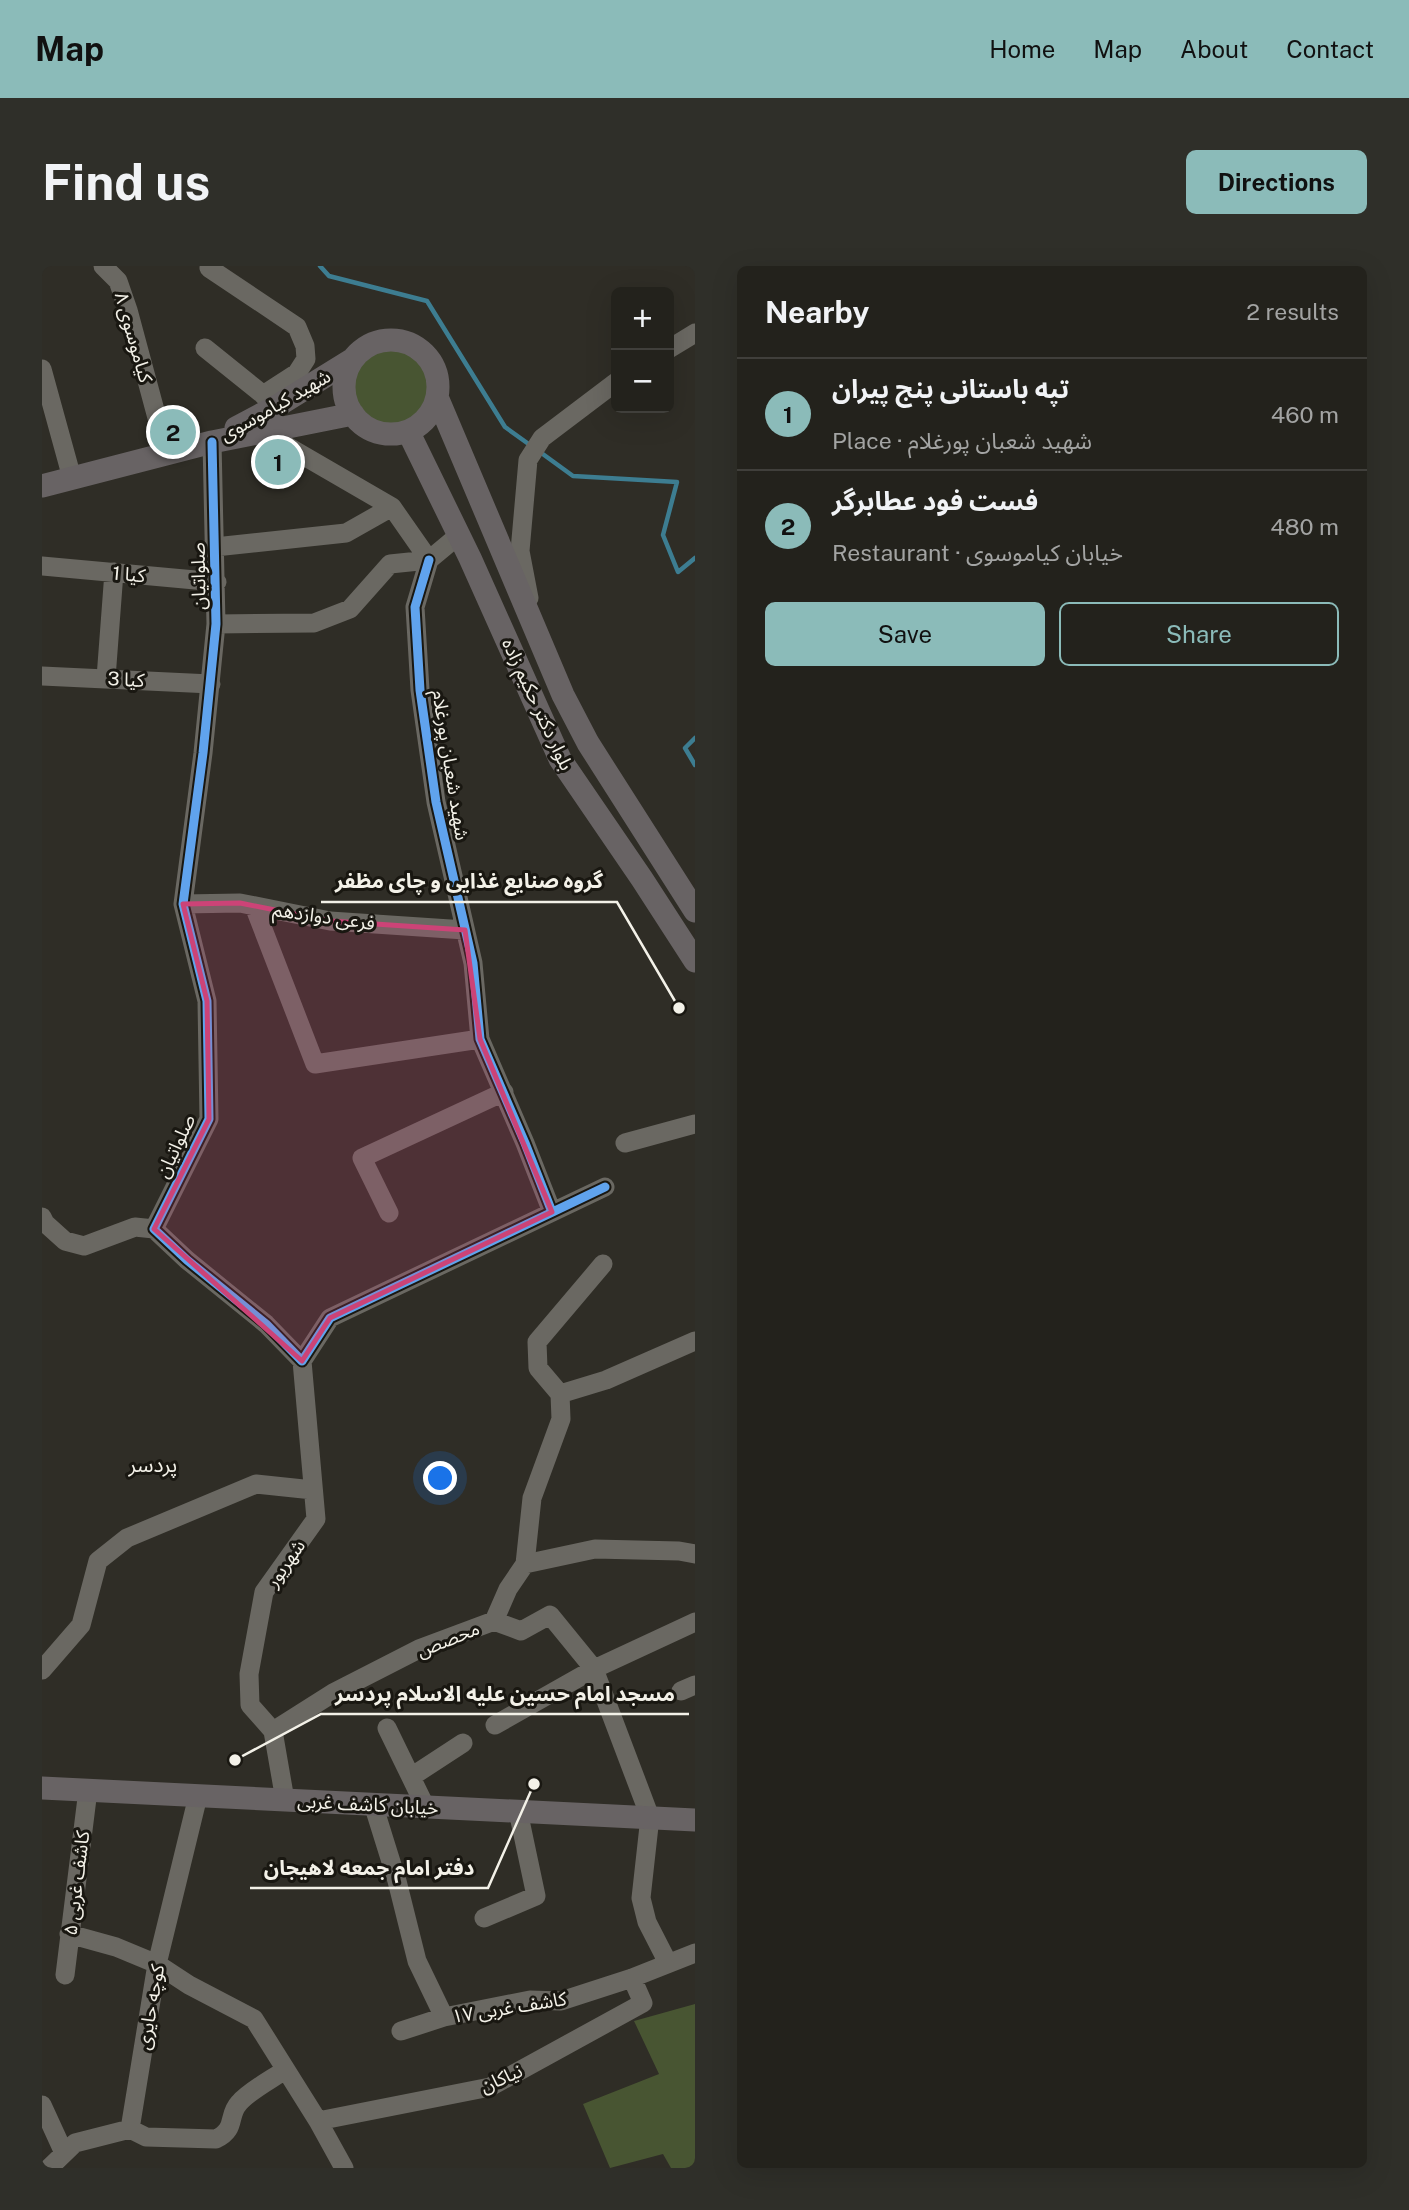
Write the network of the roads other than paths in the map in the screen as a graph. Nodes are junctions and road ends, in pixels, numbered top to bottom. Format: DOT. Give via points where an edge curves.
graph roads {
  1 [pos="103,266"];
  2 [pos="209,268"];
  3 [pos="695,333"];
  4 [pos="674,346"];
  5 [pos="205,348"];
  6 [pos="353,359"];
  7 [pos="42,369"];
  8 [pos="611,386"];
  9 [pos="437,397"];
  10 [pos="270,400"];
  11 [pos="353,414"];
  12 [pos="261,431"];
  13 [pos="408,431"];
  14 [pos="212,442"];
  15 [pos="167,455"];
  16 [pos="72,478"];
  17 [pos="42,486"];
  18 [pos="392,507"];
  19 [pos="459,535"];
  20 [pos="215,547"];
  21 [pos="429,560"];
  22 [pos="42,566"];
  23 [pos="114,572"];
  24 [pos="217,582"];
  25 [pos="216,624"];
  26 [pos="534,625"];
  27 [pos="42,676"];
  28 [pos="106,678"];
  29 [pos="211,684"];
  30 [pos="674,879"];
  31 [pos="651,892"];
  32 [pos="183,904"];
  33 [pos="254,906"];
  34 [pos="695,911"];
  35 [pos="465,930"];
  36 [pos="695,961"];
  37 [pos="480,1039"];
  38 [pos="504,1091"];
  39 [pos="695,1124"];
  40 [pos="625,1143"];
  41 [pos="605,1187"];
  42 [pos="552,1212"];
  43 [pos="389,1213"];
  44 [pos="42,1217"];
  45 [pos="154,1229"];
  46 [pos="603,1264"];
  47 [pos="695,1340"];
  48 [pos="302,1361"];
  49 [pos="560,1394"];
  50 [pos="313,1490"];
  51 [pos="695,1554"];
  52 [pos="525,1564"];
  53 [pos="494,1621"];
  54 [pos="695,1622"];
  55 [pos="594,1669"];
  56 [pos="42,1670"];
  57 [pos="495,1725"];
  58 [pos="387,1728"];
  59 [pos="273,1731"];
  60 [pos="463,1743"];
  61 [pos="411,1777"];
  62 [pos="42,1788"];
  63 [pos="88,1790"];
  64 [pos="198,1796"];
  65 [pos="285,1800"];
  66 [pos="373,1804"];
  67 [pos="425,1807"];
  68 [pos="518,1811"];
  69 [pos="650,1817"];
  70 [pos="695,1820"];
  71 [pos="484,1918"];
  72 [pos="69,1934"];
  73 [pos="695,1953"];
  74 [pos="668,1963"];
  75 [pos="157,1964"];
  76 [pos="65,1975"];
  77 [pos="632,1978"];
  78 [pos="444,2017"];
  79 [pos="401,2031"];
  80 [pos="285,2070"];
  81 [pos="42,2105"];
  82 [pos="318,2121"];
  83 [pos="130,2129"];
  84 [pos="64,2153"];
  85 [pos="49,2168"];
  86 [pos="344,2168"];
  1 -- 15 [label="street, کیاموسوی ۸" via="118,281"];
  2 -- 10 [label="street" via="297,327 306,359"];
  3 -- 4 [label="street"];
  5 -- 10 [label="street"];
  6 -- 9 [label="main road" via="376,342 404,341 417,347 431,363"];
  6 -- 10 [label="main road, شهید کیاموسوی"];
  6 -- 11 [label="main road" via="344,386"];
  7 -- 16 [label="street"];
  8 -- 26 [label="street" via="542,438 528,460 520,551"];
  9 -- 13 [label="main road" via="421,423"];
  9 -- 26 [label="main road, بلوار دکتر حکیم زاده"];
  10 -- 14 [label="main road, شهید کیاموسوی"];
  11 -- 12 [label="main road, شهید کیاموسوی"];
  11 -- 13 [label="main road" via="377,432"];
  12 -- 14 [label="main road, شهید کیاموسوی"];
  12 -- 18 [label="street"];
  13 -- 19 [label="main road, بلوار دکتر حکیم زاده"];
  14 -- 15 [label="main road"];
  14 -- 20 [label="street, صلواتیان"];
  15 -- 16 [label="main road"];
  16 -- 17 [label="main road"];
  18 -- 20 [label="street" via="346,533"];
  18 -- 21 [label="street"];
  19 -- 21 [label="street"];
  19 -- 31 [label="main road, بلوار دکتر حکیم زاده" via="560,759"];
  20 -- 24 [label="street, صلواتیان"];
  21 -- 25 [label="street" via="390,564 350,609 314,622"];
  21 -- 35 [label="street, شهید شعبان پورغلام" via="415,607 420,690 436,802"];
  22 -- 23 [label="street, کیا 1"];
  23 -- 24 [label="street, کیا 1"];
  23 -- 28 [label="street"];
  24 -- 25 [label="street, صلواتیان"];
  25 -- 29 [label="street, صلواتیان"];
  26 -- 30 [label="main road, بلوار دکتر حکیم زاده" via="588,743"];
  27 -- 28 [label="street, کیا 3"];
  28 -- 29 [label="street, کیا 3"];
  29 -- 32 [label="street, صلواتیان"];
  30 -- 31 [label="main road"];
  30 -- 34 [label="main road, بلوار دکتر حکیم زاده"];
  31 -- 36 [label="main road, بلوار دکتر حکیم زاده"];
  32 -- 33 [label="street, فرعی دوازدهم"];
  32 -- 45 [label="street, صلواتیان" via="206,1002 209,1119"];
  33 -- 35 [label="street, فرعی دوازدهم" via="330,921"];
  33 -- 37 [label="street" via="315,1064"];
  35 -- 37 [label="street, شهید شعبان پورغلام"];
  37 -- 38 [label="street, شهید شعبان پورغلام"];
  38 -- 42 [label="street, شهید شعبان پورغلام"];
  38 -- 43 [label="street" via="362,1158"];
  39 -- 40 [label="street"];
  41 -- 42 [label="street"];
  42 -- 48 [label="street" via="330,1318"];
  44 -- 45 [label="street" via="65,1241 84,1246 135,1227"];
  45 -- 48 [label="street" via="267,1324"];
  46 -- 49 [label="street" via="537,1342 538,1368"];
  47 -- 49 [label="street" via="607,1380"];
  48 -- 50 [label="street, شهریور"];
  49 -- 52 [label="street" via="561,1419 532,1498"];
  50 -- 56 [label="street" via="256,1484 127,1538 98,1561 81,1625"];
  50 -- 59 [label="street, شهریور" via="316,1519 264,1592 249,1674 250,1704"];
  51 -- 52 [label="street" via="595,1549"];
  52 -- 53 [label="street, محصص"];
  53 -- 55 [label="street" via="521,1631 550,1615"];
  53 -- 59 [label="street, محصص" via="419,1649 333,1693"];
  54 -- 55 [label="street"];
  55 -- 57 [label="street"];
  55 -- 69 [label="street"];
  58 -- 61 [label="street"];
  59 -- 65 [label="street"];
  60 -- 61 [label="street"];
  61 -- 67 [label="street"];
  62 -- 63 [label="main road, خیابان کاشف غربی"];
  63 -- 64 [label="main road, خیابان کاشف غربی"];
  63 -- 72 [label="street, کاشف غربی ۵"];
  64 -- 65 [label="main road, خیابان کاشف غربی"];
  64 -- 75 [label="street, کوچه حایری"];
  65 -- 66 [label="main road, خیابان کاشف غربی"];
  66 -- 67 [label="main road, خیابان کاشف غربی"];
  66 -- 78 [label="street" via="417,1961"];
  67 -- 68 [label="main road, خیابان کاشف غربی"];
  68 -- 69 [label="main road, خیابان کاشف غربی"];
  68 -- 71 [label="street" via="536,1896"];
  69 -- 70 [label="main road, خیابان کاشف غربی"];
  69 -- 74 [label="street" via="641,1898 647,1922"];
  72 -- 75 [label="street"];
  72 -- 76 [label="street, کاشف غربی ۵"];
  73 -- 74 [label="street, کاشف غربی ۱۷"];
  74 -- 77 [label="street, کاشف غربی ۱۷"];
  75 -- 80 [label="street" via="254,2019"];
  75 -- 83 [label="street, کوچه حایری"];
  77 -- 78 [label="street, کاشف غربی ۱۷" via="561,2001 530,2000"];
  77 -- 82 [label="street, نیاکان" via="643,2003 490,2087"];
  78 -- 79 [label="street, کاشف غربی ۱۷"];
  80 -- 82 [label="street"];
  80 -- 83 [label="street" via="237,2104 231,2126 216,2139 146,2137"];
  81 -- 84 [label="street"];
  82 -- 86 [label="street"];
  83 -- 84 [label="street" via="75,2143"];
  84 -- 85 [label="street"];
}
